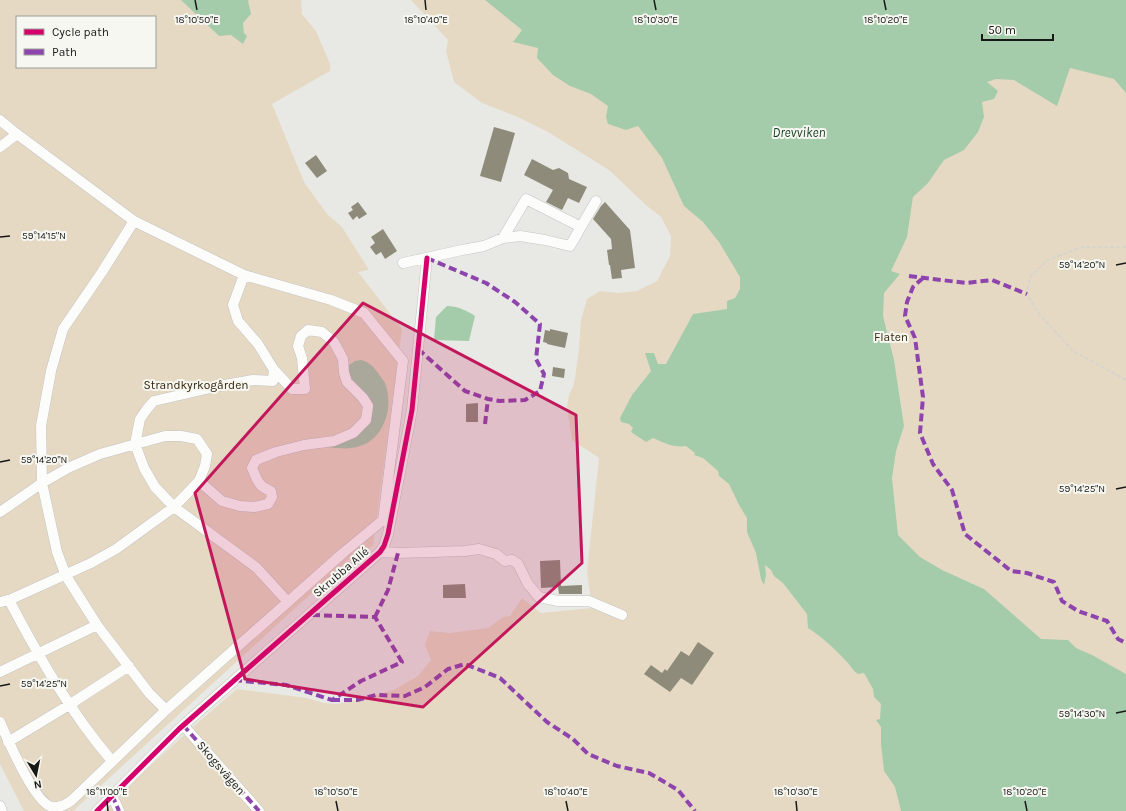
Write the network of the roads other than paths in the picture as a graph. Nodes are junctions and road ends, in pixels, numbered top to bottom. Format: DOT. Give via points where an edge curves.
graph roads {
  1 [pos="0,120"];
  2 [pos="17,134"];
  3 [pos="0,147"];
  4 [pos="596,201"];
  5 [pos="134,221"];
  6 [pos="581,227"];
  7 [pos="503,238"];
  8 [pos="427,258"];
  9 [pos="403,263"];
  10 [pos="244,275"];
  11 [pos="274,370"];
  12 [pos="135,444"];
  13 [pos="199,481"];
  14 [pos="42,483"];
  15 [pos="174,507"];
  16 [pos="0,512"];
  17 [pos="380,552"];
  18 [pos="66,576"];
  19 [pos="4,601"];
  20 [pos="288,602"];
  21 [pos="622,615"];
  22 [pos="97,625"];
  23 [pos="37,654"];
  24 [pos="129,666"];
  25 [pos="0,672"];
  26 [pos="69,705"];
  27 [pos="166,710"];
  28 [pos="0,722"];
  29 [pos="184,725"];
  30 [pos="8,742"];
  31 [pos="112,761"];
  32 [pos="112,795"];
  33 [pos="0,806"];
  34 [pos="2,811"];
  35 [pos="97,811"];
  36 [pos="119,811"];
  37 [pos="259,811"];
  1 -- 2 [label="street"];
  2 -- 3 [label="street"];
  2 -- 5 [label="street"];
  4 -- 6 [label="street"];
  5 -- 10 [label="street"];
  5 -- 14 [label="street" via="63,329 51,371 41,426"];
  6 -- 7 [label="street" via="570,246 520,236"];
  6 -- 7 [label="street" via="526,198"];
  7 -- 8 [label="street" via="484,246"];
  8 -- 9 [label="street"];
  8 -- 17 [label="street, Skrubba Allé" via="412,410 388,534"];
  10 -- 11 [label="street" via="233,305 238,321 258,344"];
  10 -- 20 [label="street" via="331,300 364,313 403,361 383,520"];
  11 -- 12 [label="street" via="273,381 253,380 154,401 140,420"];
  11 -- 13 [label="street" via="292,389 305,389 302,358 298,346 301,336 308,330 322,332 334,342 344,359 347,382 368,406 366,420 353,433 334,441 304,445 256,460 252,468 258,482 264,489 271,491 272,498 268,504 240,506 222,500"];
  12 -- 13 [label="street" via="165,436 198,439 207,454"];
  12 -- 14 [label="street" via="94,457"];
  12 -- 15 [label="street" via="155,487"];
  13 -- 15 [label="street"];
  14 -- 16 [label="street"];
  14 -- 18 [label="street" via="57,552"];
  15 -- 18 [label="street" via="116,549"];
  15 -- 20 [label="street" via="258,568"];
  17 -- 21 [label="street, Skrubba Allé" via="479,549 518,564 528,584 539,597 558,601 589,601"];
  17 -- 29 [label="street, Skrubba Allé"];
  18 -- 19 [label="street"];
  18 -- 22 [label="street"];
  19 -- 23 [label="street"];
  20 -- 27 [label="street"];
  22 -- 23 [label="street"];
  22 -- 24 [label="street"];
  23 -- 25 [label="street"];
  23 -- 26 [label="street"];
  24 -- 26 [label="street"];
  24 -- 27 [label="street" via="149,693"];
  26 -- 30 [label="street"];
  26 -- 31 [label="street"];
  27 -- 31 [label="street"];
  28 -- 30 [label="street"];
  29 -- 32 [label="street, Skrubba Allé"];
  29 -- 37 [label="street, Skogsvägen"];
  30 -- 31 [label="street" via="30,785 44,803 51,807 63,806 72,800"];
  32 -- 35 [label="street, Skrubba Allé"];
  32 -- 36 [label="street"];
  33 -- 34 [label="street"];
}
